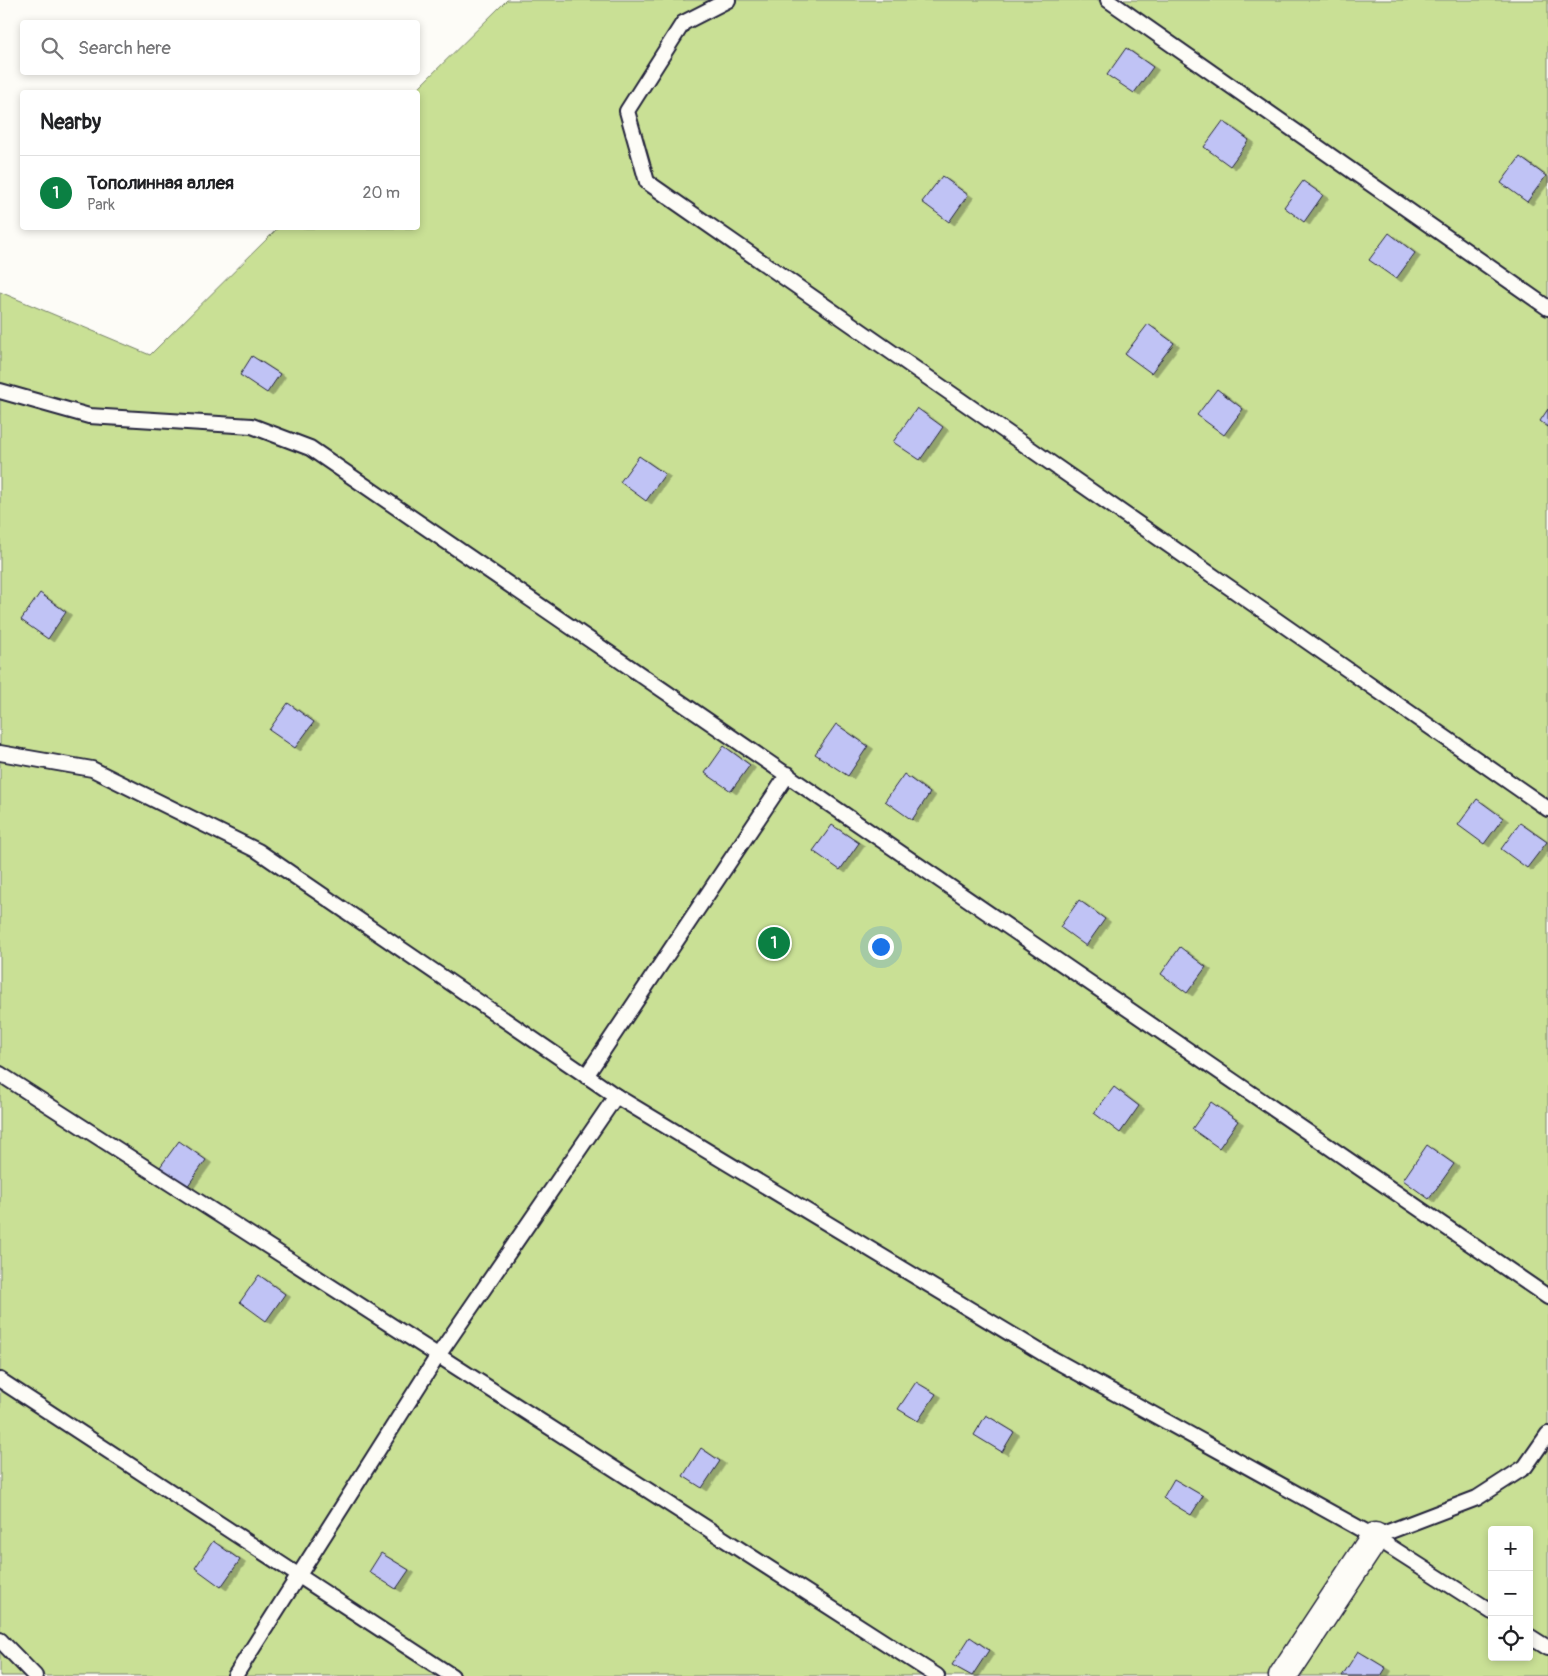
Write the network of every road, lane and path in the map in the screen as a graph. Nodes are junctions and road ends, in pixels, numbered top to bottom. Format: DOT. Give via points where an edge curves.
graph roads {
  1 [pos="728,0"];
  2 [pos="1108,0"];
  3 [pos="1548,308"];
  4 [pos="0,391"];
  5 [pos="0,753"];
  6 [pos="788,774"];
  7 [pos="1548,809"];
  8 [pos="0,1074"];
  9 [pos="586,1076"];
  10 [pos="616,1096"];
  11 [pos="1548,1297"];
  12 [pos="437,1357"];
  13 [pos="0,1380"];
  14 [pos="1548,1434"];
  15 [pos="1375,1537"];
  16 [pos="298,1575"];
  17 [pos="1488,1609"];
  18 [pos="1533,1639"];
  19 [pos="0,1640"];
  20 [pos="1548,1648"];
  21 [pos="35,1676"];
  22 [pos="235,1676"];
  23 [pos="452,1676"];
  24 [pos="936,1676"];
  25 [pos="1283,1676"];
  1 -- 7 [label="lane" via="683,23 627,111 647,182"];
  2 -- 3 [label="lane"];
  4 -- 6 [label="lane" via="88,416 252,426 310,448"];
  5 -- 9 [label="lane" via="92,769 258,852"];
  6 -- 9 [label="lane"];
  6 -- 11 [label="lane"];
  8 -- 12 [label="lane"];
  9 -- 10 [label="lane"];
  10 -- 12 [label="lane"];
  10 -- 15 [label="lane" via="1044,1354"];
  12 -- 16 [label="lane"];
  12 -- 24 [label="lane"];
  13 -- 16 [label="lane"];
  14 -- 15 [label="lane" via="1525,1467 1477,1498"];
  15 -- 17 [label="lane"];
  15 -- 25 [label="street"];
  16 -- 22 [label="lane"];
  16 -- 23 [label="lane"];
  18 -- 20 [label="lane"];
  19 -- 21 [label="lane"];
}
